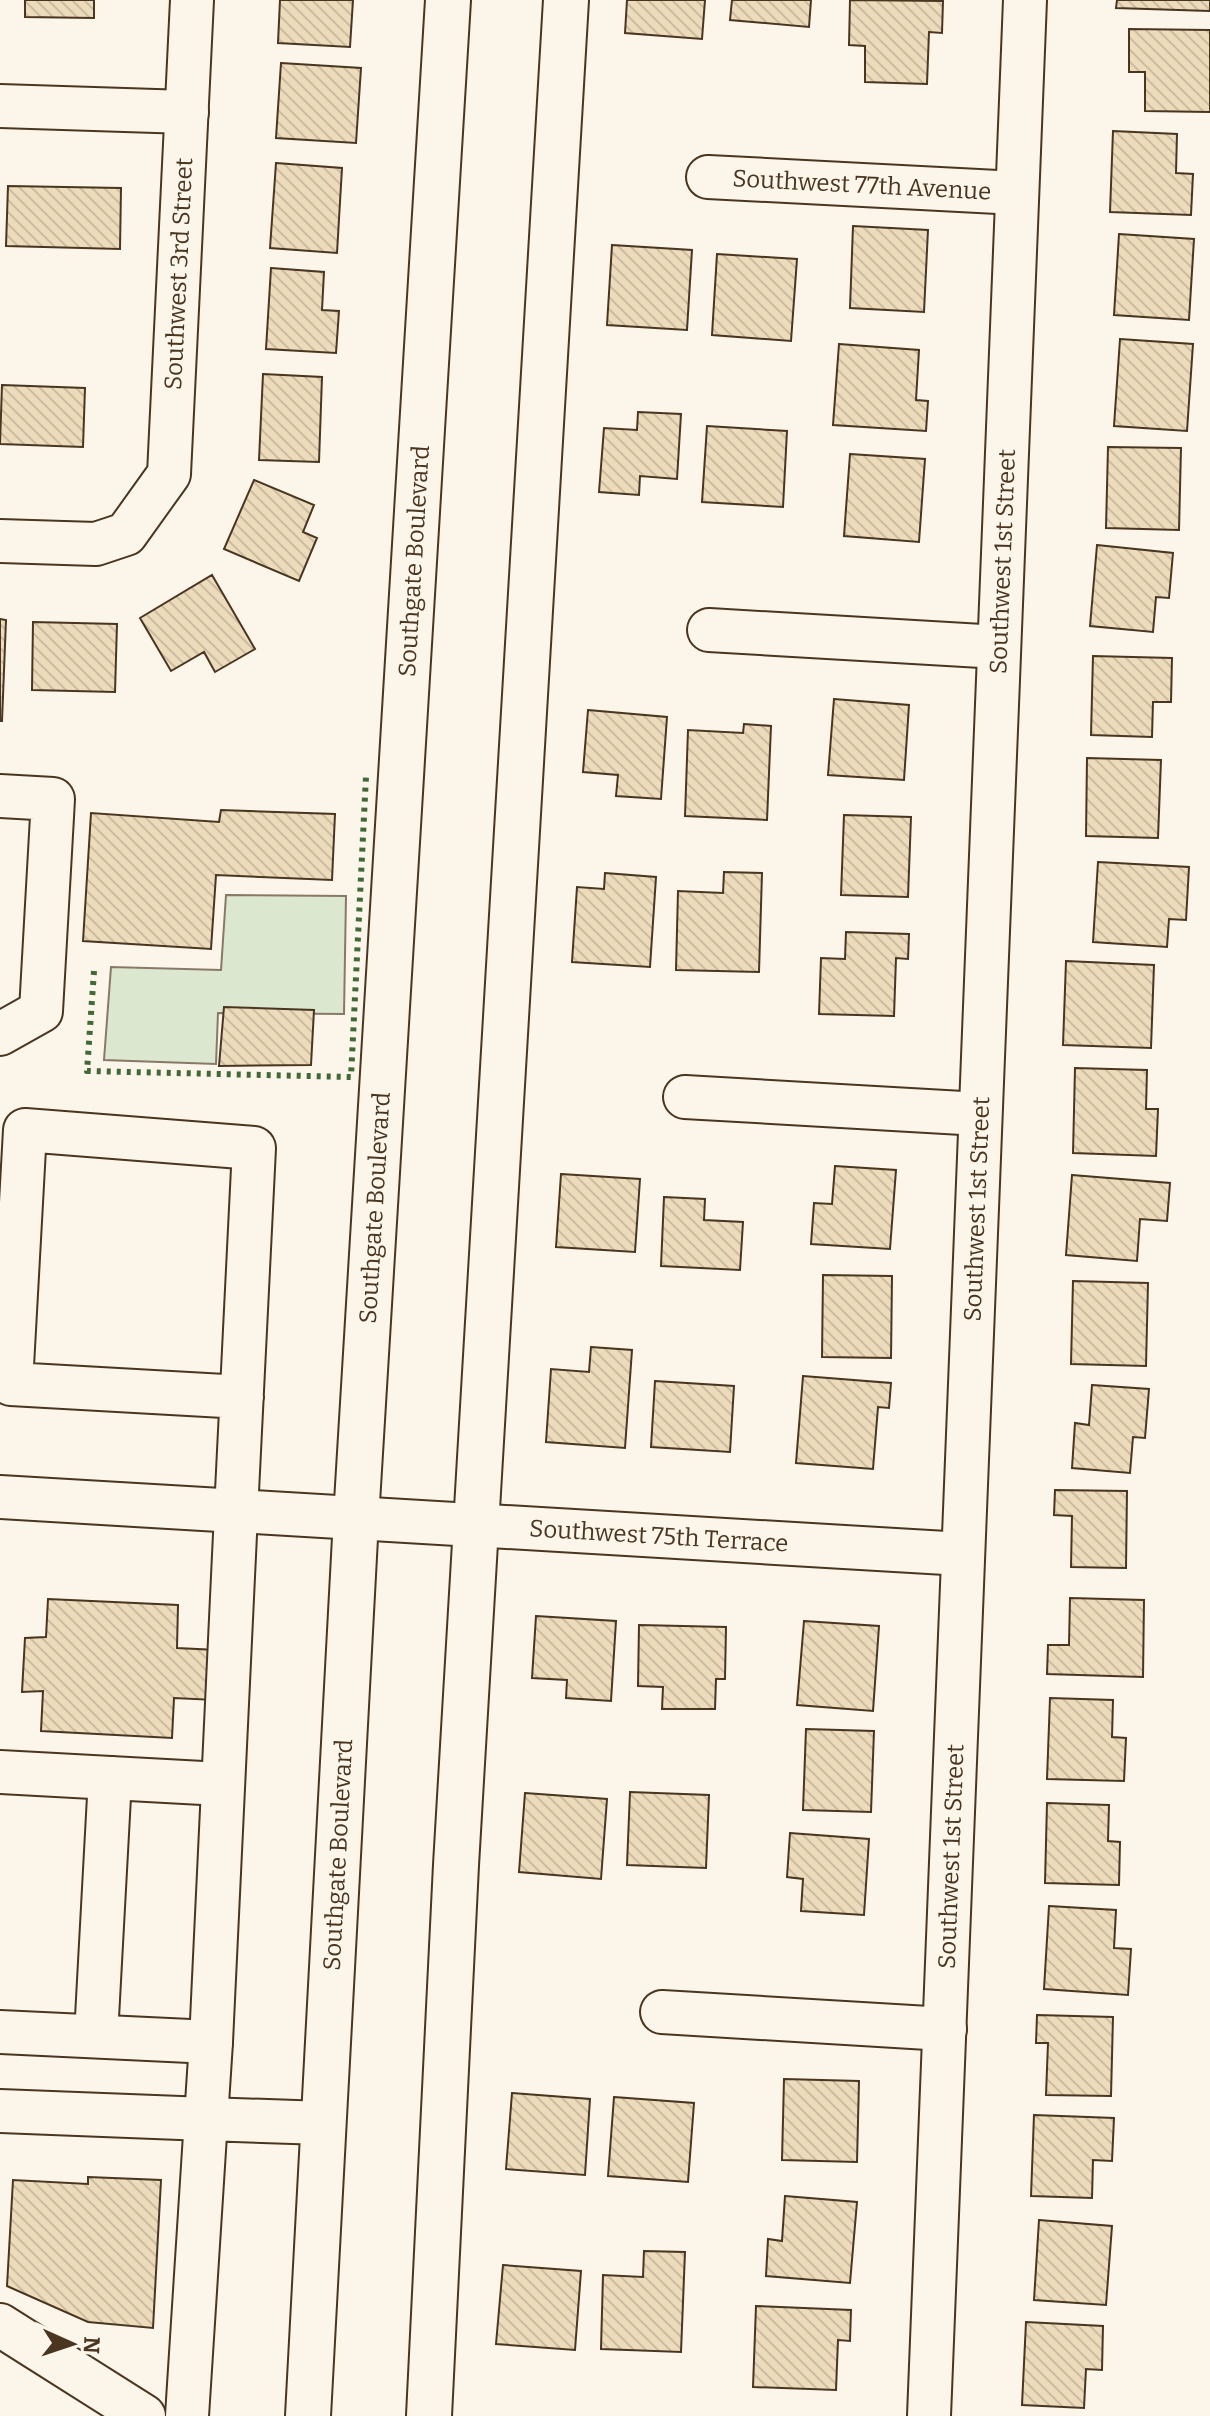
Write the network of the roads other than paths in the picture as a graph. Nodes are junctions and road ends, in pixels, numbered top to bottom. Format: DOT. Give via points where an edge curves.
graph roads {
  1 [pos="192,0"];
  2 [pos="448,0"];
  3 [pos="566,0"];
  4 [pos="1025,0"];
  5 [pos="0,106"];
  6 [pos="187,112"];
  7 [pos="708,177"];
  8 [pos="1017,193"];
  9 [pos="0,541"];
  10 [pos="709,630"];
  11 [pos="999,647"];
  12 [pos="0,796"];
  13 [pos="0,1034"];
  14 [pos="685,1097"];
  15 [pos="980,1114"];
  16 [pos="242,1397"];
  17 [pos="0,1497"];
  18 [pos="238,1511"];
  19 [pos="356,1519"];
  20 [pos="476,1526"];
  21 [pos="963,1554"];
  22 [pos="0,1772"];
  23 [pos="110,1778"];
  24 [pos="221,1784"];
  25 [pos="662,2012"];
  26 [pos="945,2029"];
  27 [pos="0,2032"];
  28 [pos="96,2036"];
  29 [pos="211,2042"];
  30 [pos="0,2111"];
  31 [pos="206,2119"];
  32 [pos="324,2123"];
  33 [pos="0,2325"];
  34 [pos="144,2416"];
  35 [pos="187,2416"];
  36 [pos="308,2416"];
  37 [pos="429,2416"];
  38 [pos="929,2416"];
  1 -- 6 [label="street, Southwest 3rd Street"];
  2 -- 19 [label="main road, Southgate Boulevard"];
  3 -- 20 [label="main road"];
  4 -- 8 [label="street, Southwest 1st Street"];
  5 -- 6 [label="street"];
  6 -- 9 [label="street, Southwest 3rd Street" via="169,474 126,534 96,544"];
  7 -- 8 [label="street, Southwest 77th Avenue"];
  8 -- 11 [label="street, Southwest 1st Street"];
  10 -- 11 [label="street"];
  11 -- 15 [label="street, Southwest 1st Street"];
  12 -- 13 [label="street" via="53,799 41,1011"];
  14 -- 15 [label="street"];
  15 -- 21 [label="street, Southwest 1st Street"];
  16 -- 16 [label="street" via="254,1148 25,1130 11,1384"];
  16 -- 18 [label="street"];
  17 -- 18 [label="street, Southwest 75th Terrace"];
  18 -- 19 [label="street, Southwest 75th Terrace"];
  18 -- 24 [label="street"];
  19 -- 20 [label="street, Southwest 75th Terrace"];
  19 -- 32 [label="main road, Southgate Boulevard"];
  20 -- 21 [label="street, Southwest 75th Terrace"];
  20 -- 37 [label="main road"];
  21 -- 26 [label="street, Southwest 1st Street"];
  22 -- 23 [label="street"];
  23 -- 24 [label="street"];
  23 -- 28 [label="street"];
  24 -- 29 [label="street"];
  25 -- 26 [label="street"];
  26 -- 38 [label="street, Southwest 1st Street"];
  27 -- 28 [label="street"];
  28 -- 29 [label="street"];
  29 -- 31 [label="street"];
  30 -- 31 [label="street"];
  31 -- 32 [label="street"];
  31 -- 35 [label="street"];
  32 -- 36 [label="main road, Southgate Boulevard"];
  33 -- 34 [label="street"];
}
